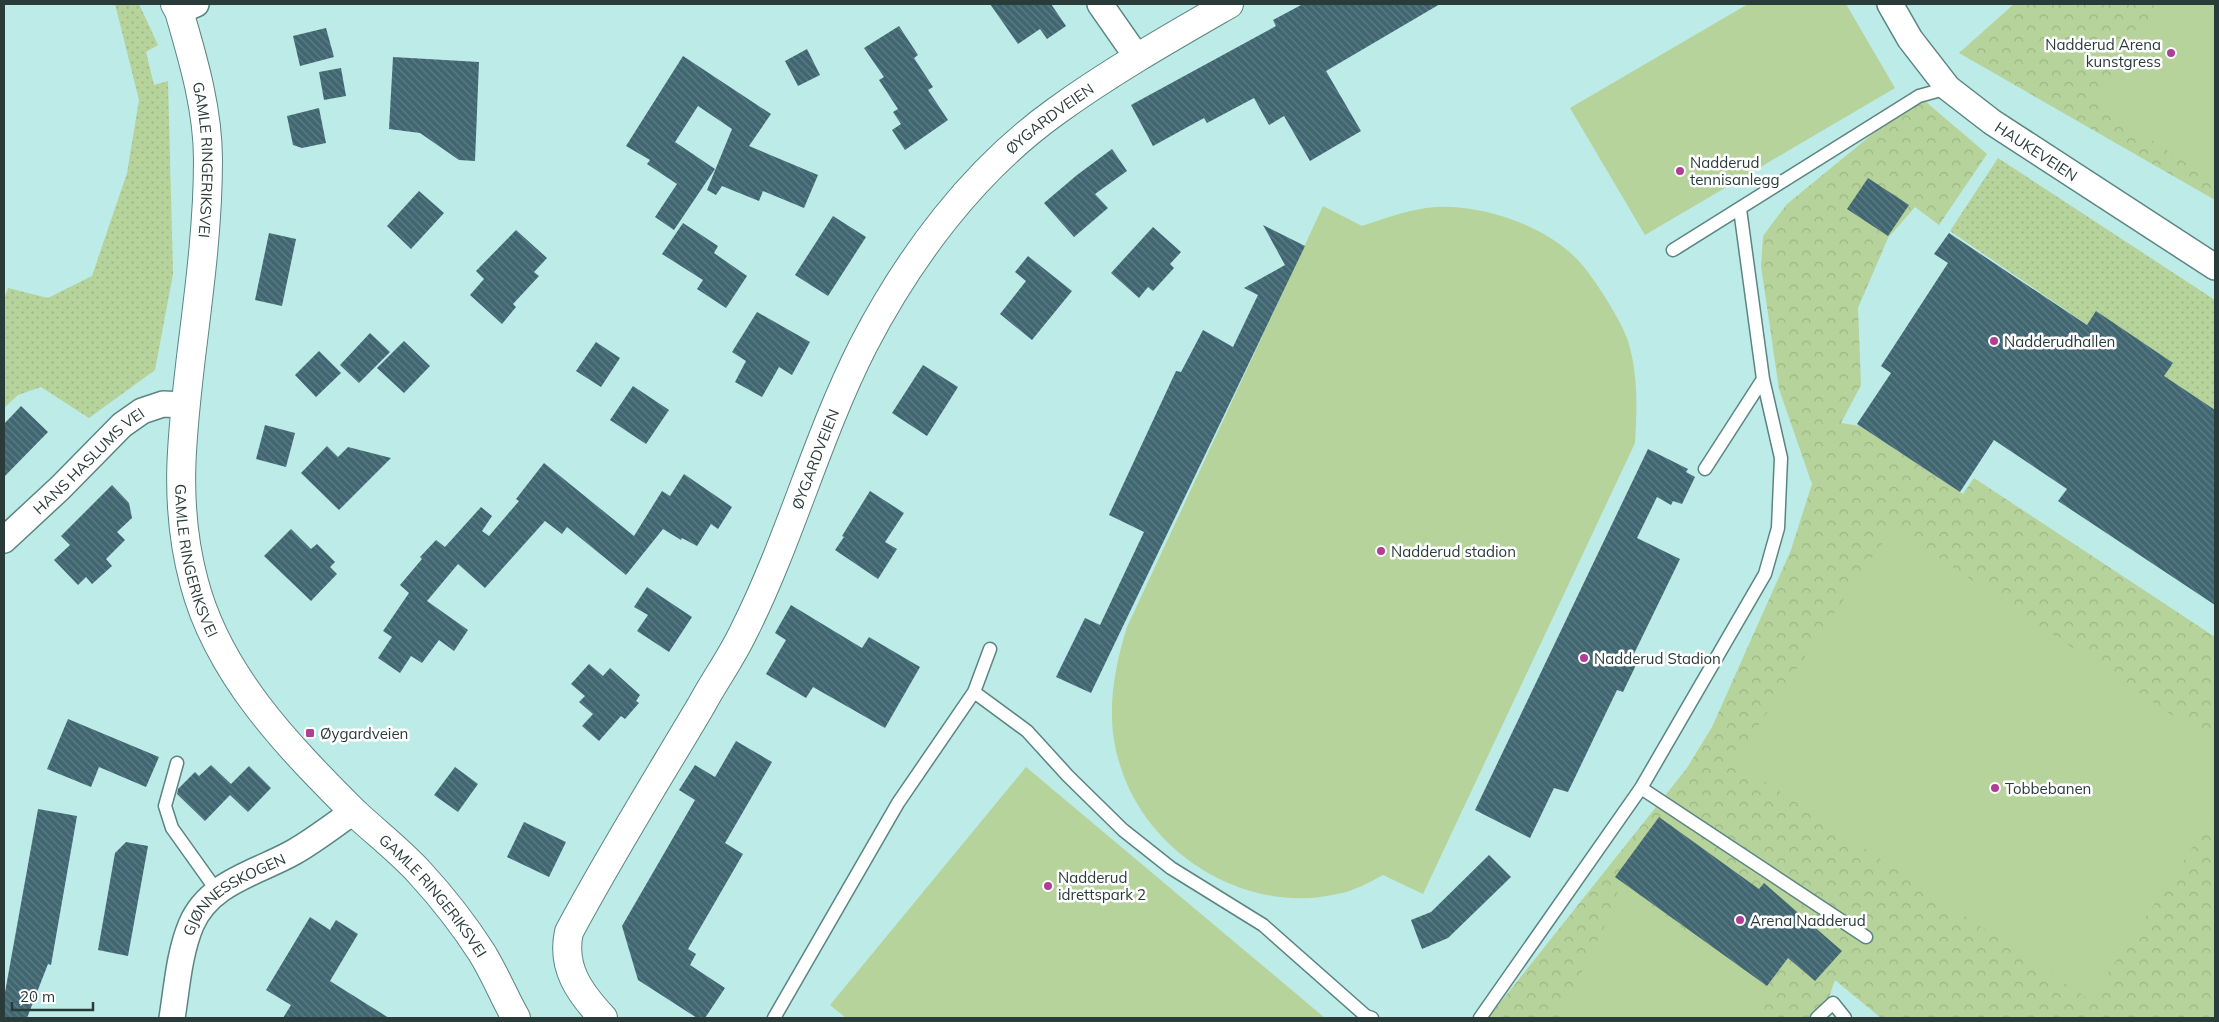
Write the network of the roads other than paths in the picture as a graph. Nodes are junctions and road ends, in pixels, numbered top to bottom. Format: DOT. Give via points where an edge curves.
graph roads {
  1 [pos="1100,4"];
  2 [pos="1229,4"];
  3 [pos="1890,4"];
  4 [pos="183,6"];
  5 [pos="1137,57"];
  6 [pos="1948,88"];
  7 [pos="1740,209"];
  8 [pos="1673,250"];
  9 [pos="2215,267"];
  10 [pos="1763,379"];
  11 [pos="185,405"];
  12 [pos="1706,469"];
  13 [pos="4,540"];
  14 [pos="990,649"];
  15 [pos="974,692"];
  16 [pos="177,763"];
  17 [pos="1641,788"];
  18 [pos="354,811"];
  19 [pos="217,891"];
  20 [pos="1866,936"];
  21 [pos="514,1017"];
  22 [pos="172,1018"];
  23 [pos="603,1018"];
  24 [pos="774,1018"];
  25 [pos="1372,1018"];
  26 [pos="1480,1018"];
  27 [pos="1817,1018"];
  28 [pos="1845,1018"];
  1 -- 5 [label="street"];
  2 -- 5 [label="street, ØYGARDVEIEN"];
  3 -- 6 [label="street, HAUKEVEIEN" via="1910,39"];
  4 -- 11 [label="street, GAMLE RINGERIKSVEI" via="201,93 208,157 200,281"];
  5 -- 23 [label="street, ØYGARDVEIEN" via="1054,112 1025,136 951,210 923,247 867,339 837,404 768,583 742,636 569,932 569,971 580,992"];
  6 -- 7 [label="lane" via="1919,96"];
  6 -- 9 [label="street, HAUKEVEIEN" via="1992,122"];
  7 -- 8 [label="lane"];
  7 -- 10 [label="lane"];
  10 -- 12 [label="lane"];
  10 -- 17 [label="lane" via="1782,458 1778,528 1765,574"];
  11 -- 13 [label="street, HANS HASLUMS VEI" via="163,404 122,425"];
  11 -- 18 [label="street, GAMLE RINGERIKSVEI" via="180,462 182,517 194,582 205,615 222,652 259,710"];
  14 -- 15 [label="lane"];
  15 -- 24 [label="lane" via="898,803"];
  15 -- 25 [label="lane" via="1027,731 1124,830 1171,868 1263,925"];
  16 -- 19 [label="lane" via="165,806 172,828"];
  17 -- 20 [label="lane"];
  17 -- 26 [label="lane"];
  18 -- 19 [label="street, GJØNNESSKOGEN" via="292,853"];
  18 -- 21 [label="street, GAMLE RINGERIKSVEI" via="420,872 442,898 482,953"];
  19 -- 22 [label="street, GJØNNESSKOGEN" via="192,923 184,947"];
  27 -- 28 [label="lane" via="1833,1003"];
}
